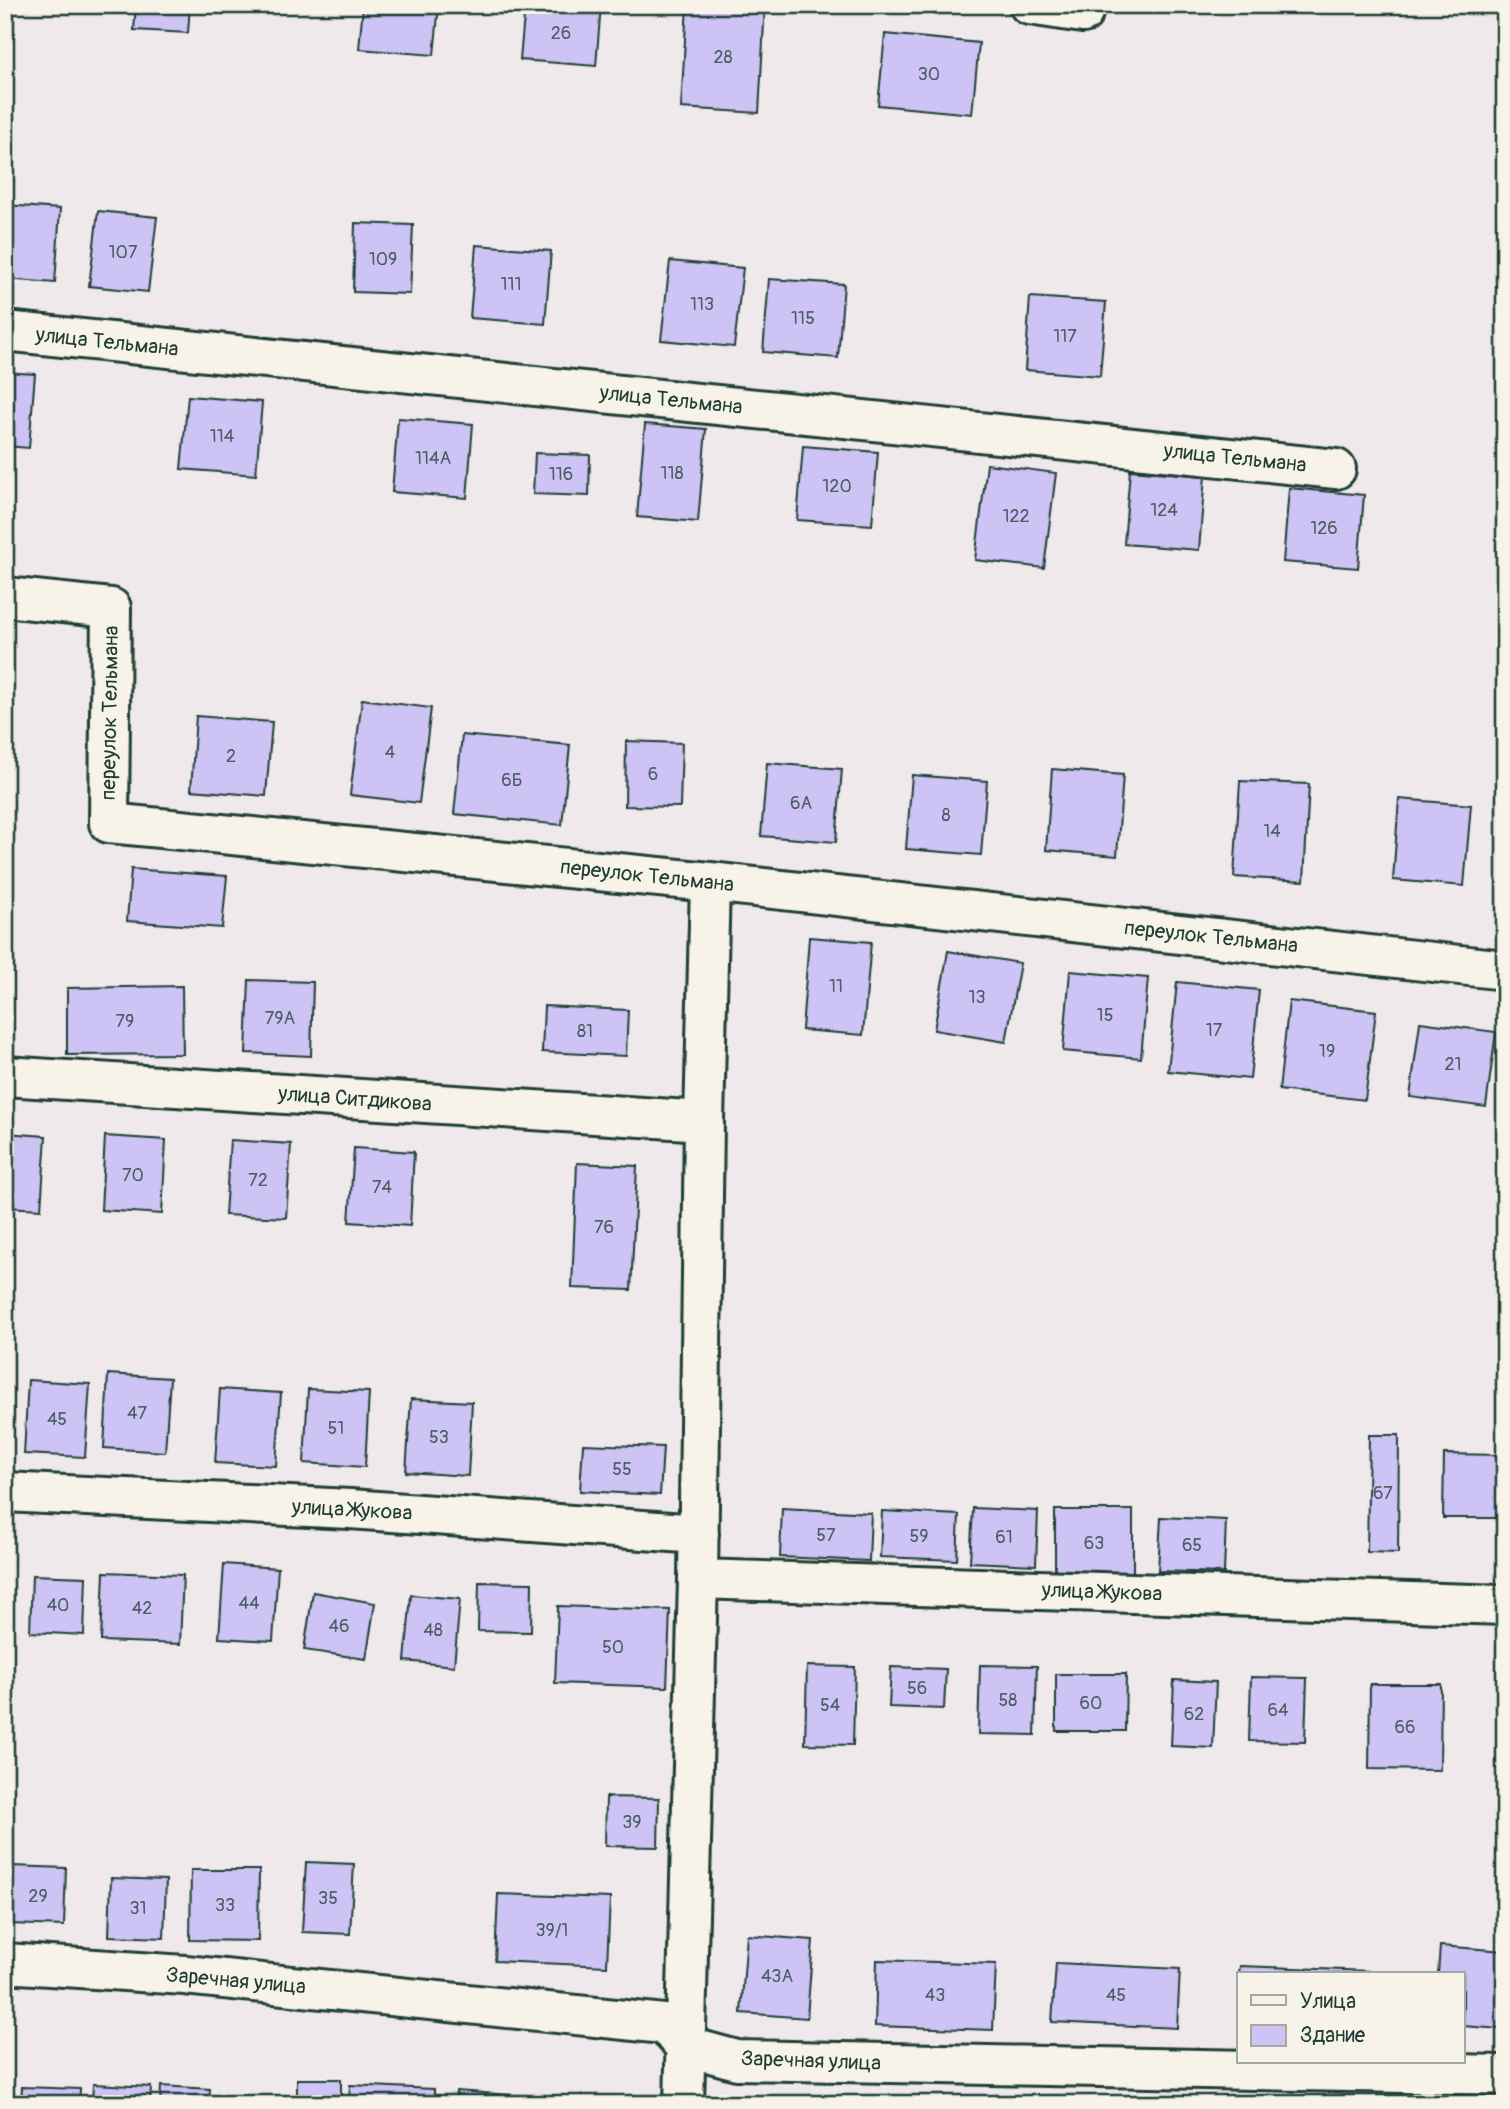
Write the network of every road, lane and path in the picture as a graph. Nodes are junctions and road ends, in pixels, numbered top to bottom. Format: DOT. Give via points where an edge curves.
graph roads {
  1 [pos="1029,5"];
  2 [pos="1083,13"];
  3 [pos="5,331"];
  4 [pos="1336,469"];
  5 [pos="5,597"];
  6 [pos="710,882"];
  7 [pos="1505,970"];
  8 [pos="5,1076"];
  9 [pos="704,1121"];
  10 [pos="5,1492"];
  11 [pos="699,1534"];
  12 [pos="698,1579"];
  13 [pos="1505,1605"];
  14 [pos="5,1963"];
  15 [pos="685,2046"];
  16 [pos="1505,2075"];
  17 [pos="684,2104"];
  1 -- 2 [label="street"];
  3 -- 4 [label="street, улица Тельмана"];
  5 -- 6 [label="street, переулок Тельмана" via="111,608 109,823"];
  6 -- 7 [label="street, переулок Тельмана"];
  6 -- 9 [label="street"];
  8 -- 9 [label="street, улица Ситдикова"];
  9 -- 11 [label="street"];
  10 -- 11 [label="street, улица Жукова"];
  11 -- 12 [label="street"];
  12 -- 13 [label="street, улица Жукова"];
  12 -- 15 [label="street"];
  14 -- 15 [label="street, Заречная улица" via="185,1975 664,2024"];
  15 -- 16 [label="street, Заречная улица" via="737,2060"];
  15 -- 17 [label="street"];
}
